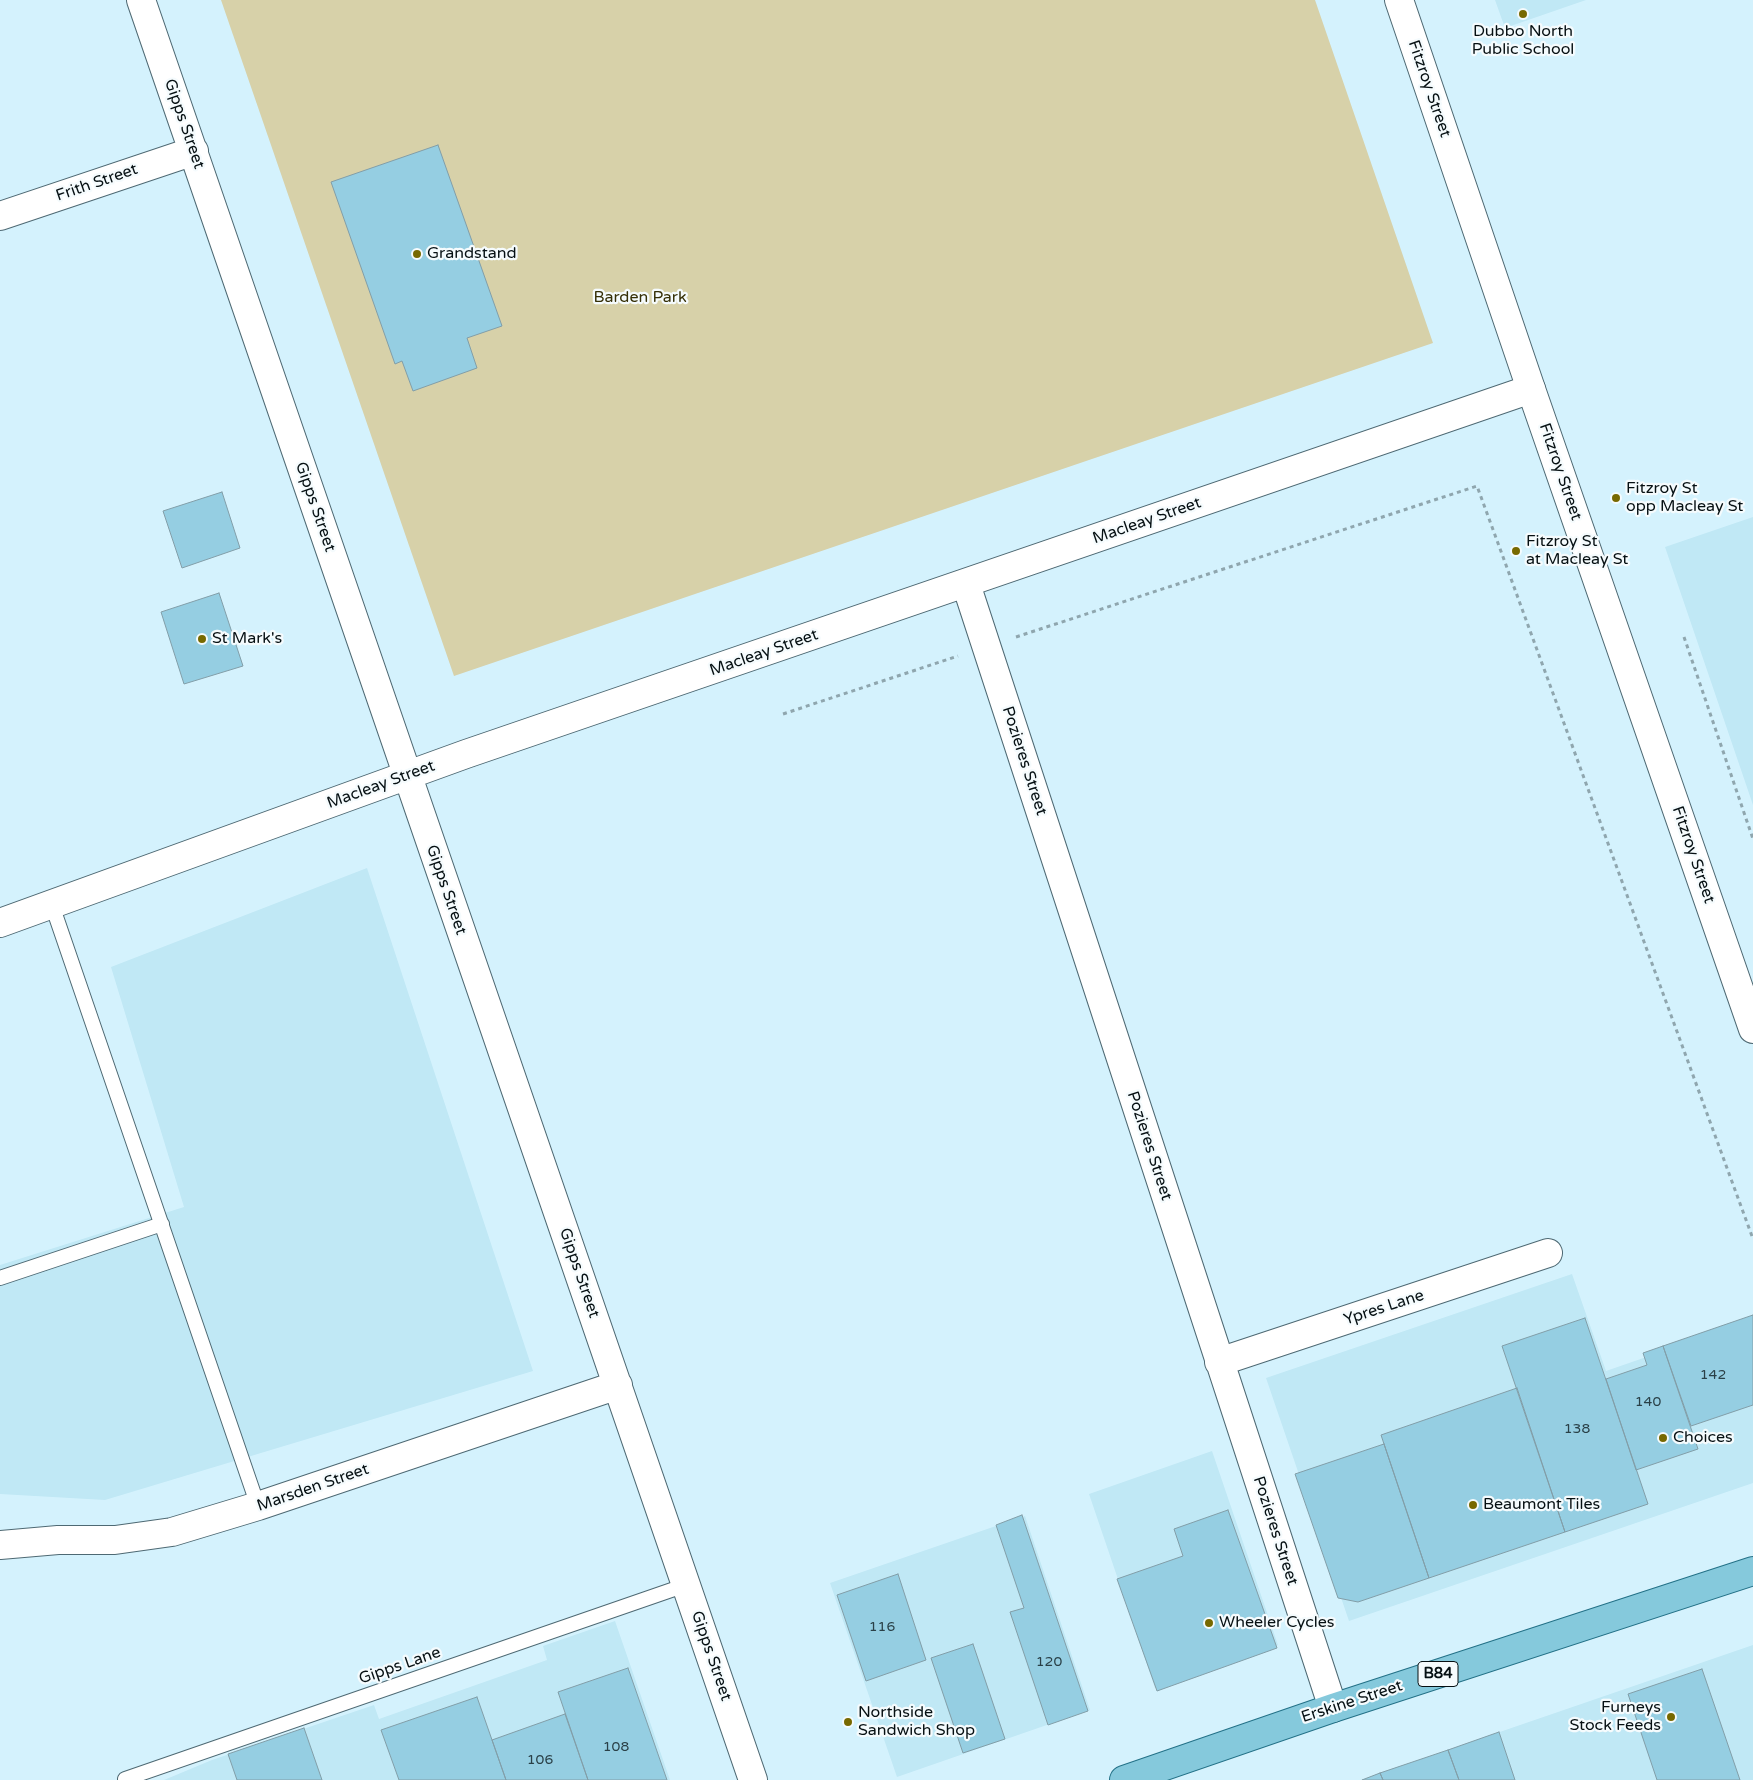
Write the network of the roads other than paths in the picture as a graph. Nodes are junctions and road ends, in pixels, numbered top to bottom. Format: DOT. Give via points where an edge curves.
graph roads {
  1 [pos="141,0"];
  2 [pos="1399,0"];
  3 [pos="194,150"];
  4 [pos="0,216"];
  5 [pos="1530,389"];
  6 [pos="966,584"];
  7 [pos="407,776"];
  8 [pos="52,905"];
  9 [pos="0,923"];
  10 [pos="1753,1029"];
  11 [pos="162,1224"];
  12 [pos="1548,1253"];
  13 [pos="0,1278"];
  14 [pos="1219,1362"];
  15 [pos="618,1385"];
  16 [pos="258,1506"];
  17 [pos="0,1545"];
  18 [pos="1753,1571"];
  19 [pos="686,1585"];
  20 [pos="1333,1708"];
  21 [pos="125,1779"];
  22 [pos="753,1780"];
  23 [pos="1124,1780"];
  1 -- 3 [label="street, Gipps Street"];
  2 -- 5 [label="street, Fitzroy Street"];
  3 -- 4 [label="street, Frith Street"];
  3 -- 7 [label="street, Gipps Street"];
  5 -- 6 [label="street, Macleay Street"];
  5 -- 10 [label="street, Fitzroy Street"];
  6 -- 7 [label="street, Macleay Street"];
  6 -- 14 [label="street, Pozieres Street"];
  7 -- 8 [label="street, Macleay Street"];
  7 -- 15 [label="street, Gipps Street"];
  8 -- 9 [label="street, Macleay Street"];
  8 -- 11 [label="lane"];
  11 -- 13 [label="lane"];
  11 -- 16 [label="lane"];
  12 -- 14 [label="street, Ypres Lane"];
  14 -- 20 [label="street, Pozieres Street"];
  15 -- 16 [label="street, Marsden Street"];
  15 -- 19 [label="street, Gipps Street"];
  16 -- 17 [label="street, Marsden Street" via="172,1532 115,1540"];
  18 -- 20 [label="main road, Erskine Street / B84"];
  19 -- 21 [label="lane, Gipps Lane"];
  19 -- 22 [label="street, Gipps Street"];
  20 -- 23 [label="main road, Erskine Street / B84"];
}
